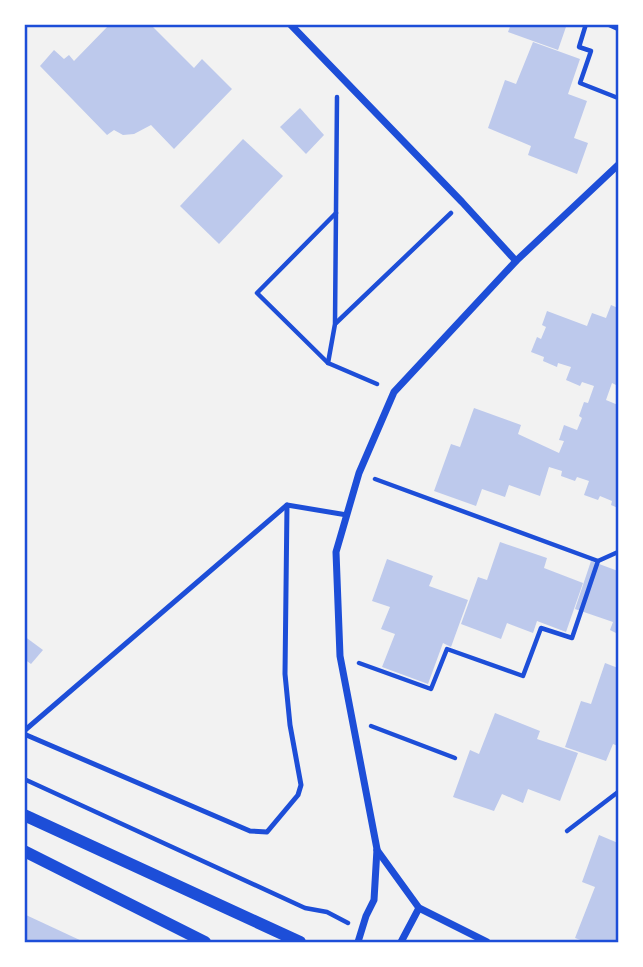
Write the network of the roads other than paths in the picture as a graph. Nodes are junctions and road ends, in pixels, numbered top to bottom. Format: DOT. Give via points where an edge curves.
graph roads {
  1 [pos="290,24"];
  2 [pos="618,165"];
  3 [pos="516,261"];
  4 [pos="287,505"];
  5 [pos="347,515"];
  6 [pos="24,732"];
  7 [pos="24,815"];
  8 [pos="377,849"];
  9 [pos="24,851"];
  10 [pos="419,908"];
  11 [pos="205,943"];
  12 [pos="300,943"];
  13 [pos="358,943"];
  14 [pos="401,943"];
  15 [pos="487,943"];
  1 -- 3 [label="street"];
  2 -- 3 [label="street"];
  3 -- 5 [label="street" via="394,392"];
  4 -- 5 [label="lane"];
  4 -- 6 [label="lane"];
  4 -- 6 [label="lane" via="285,674 301,785 267,832 250,831"];
  5 -- 8 [label="street" via="336,552 340,656"];
  7 -- 12 [label="street"];
  8 -- 10 [label="street"];
  8 -- 13 [label="street" via="374,900"];
  9 -- 11 [label="street"];
  10 -- 14 [label="street"];
  10 -- 15 [label="street"];
}
